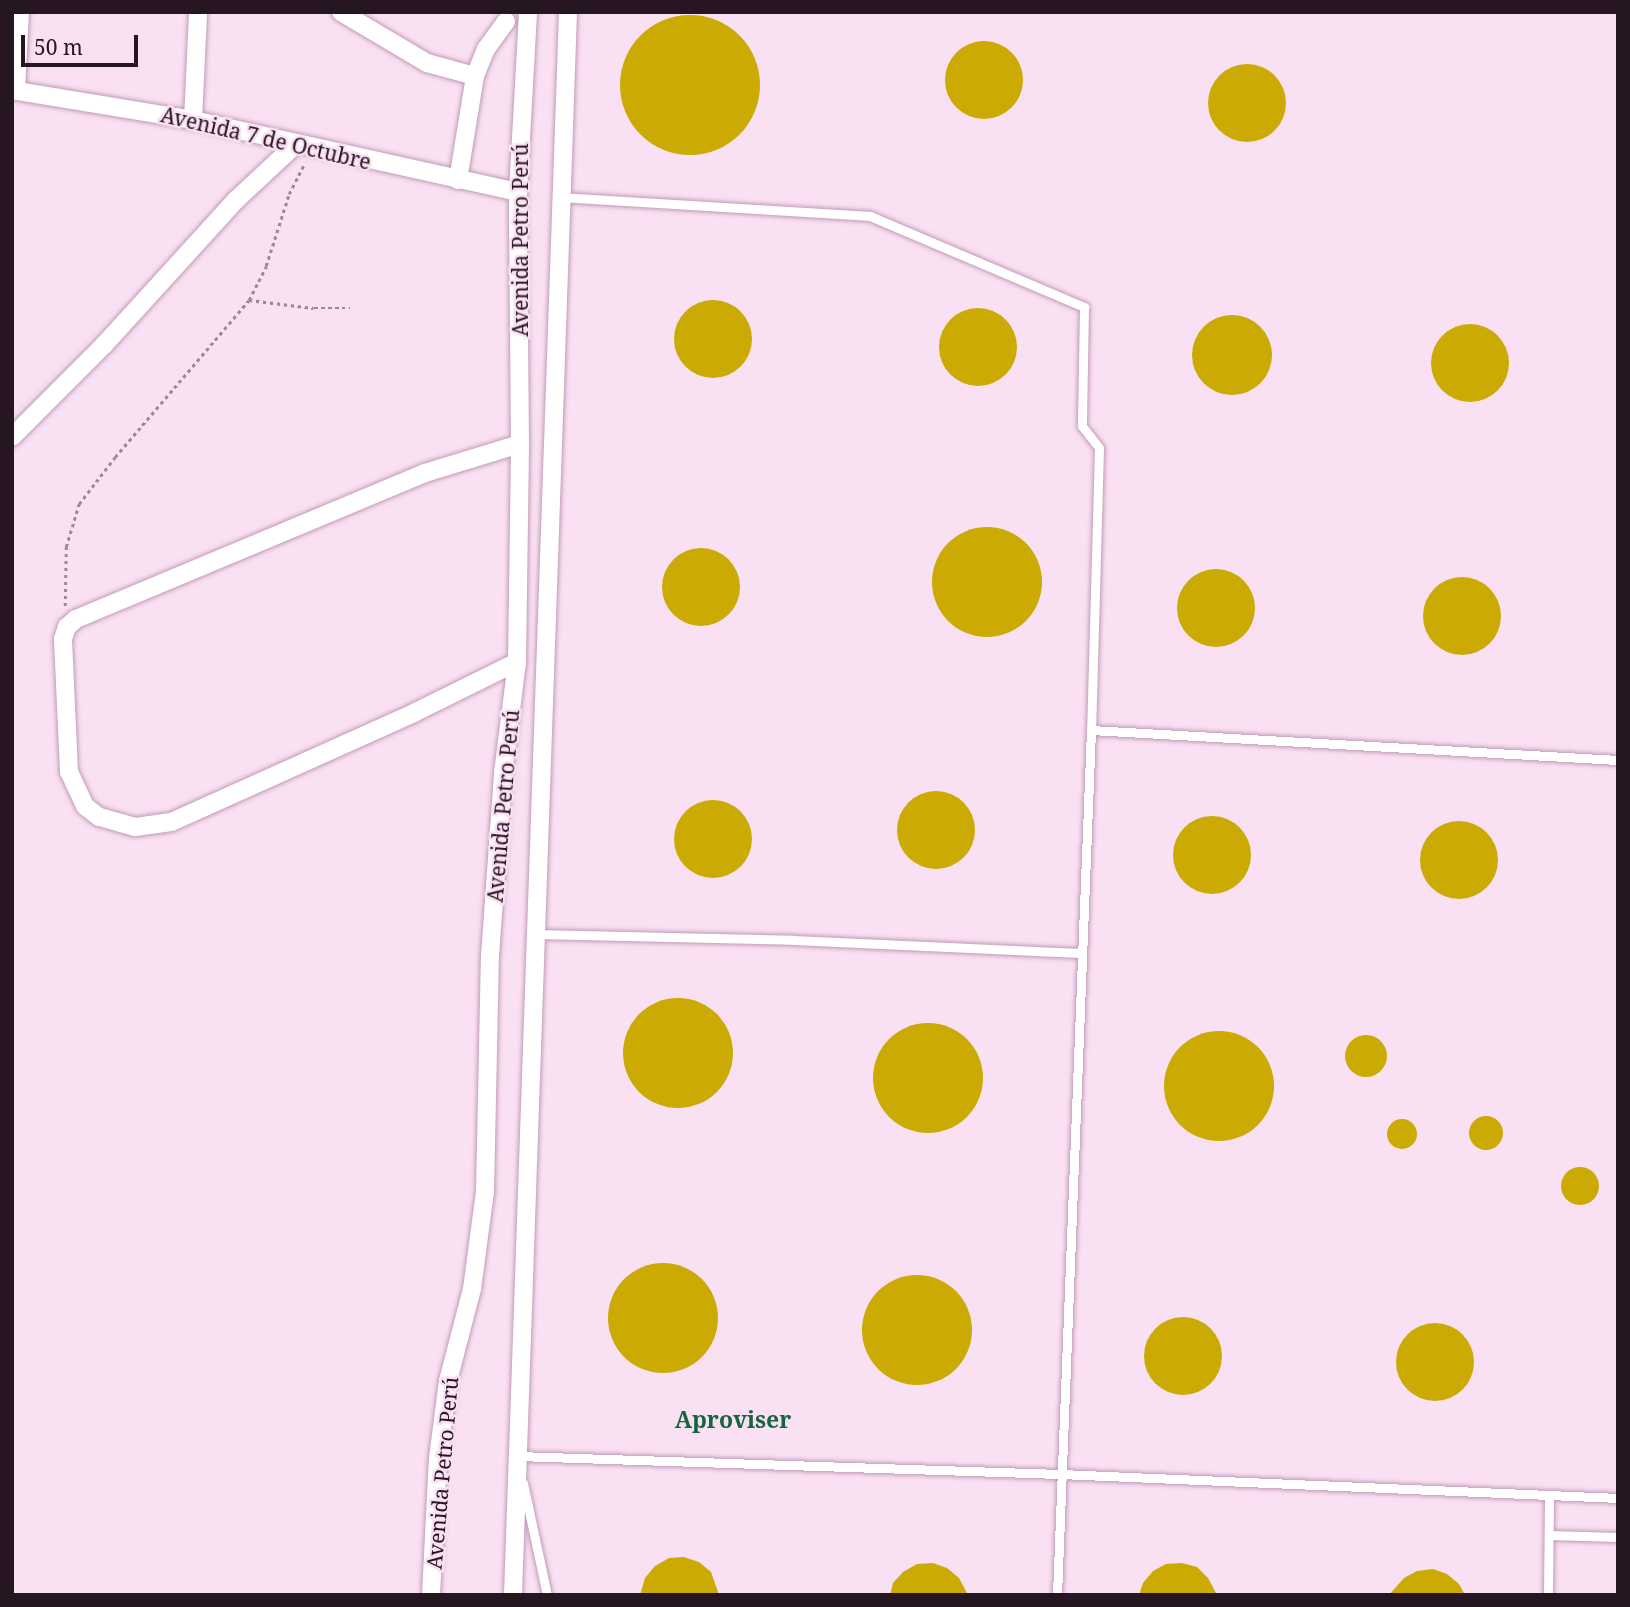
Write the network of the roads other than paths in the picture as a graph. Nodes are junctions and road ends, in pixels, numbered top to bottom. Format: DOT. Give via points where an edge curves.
graph roads {
  1 [pos="20,12"];
  2 [pos="198,12"];
  3 [pos="341,12"];
  4 [pos="490,12"];
  5 [pos="528,12"];
  6 [pos="568,12"];
  7 [pos="506,21"];
  8 [pos="526,32"];
  9 [pos="475,76"];
  10 [pos="14,90"];
  11 [pos="193,120"];
  12 [pos="303,147"];
  13 [pos="458,180"];
  14 [pos="518,192"];
  15 [pos="560,197"];
  16 [pos="12,437"];
  17 [pos="520,444"];
  18 [pos="517,662"];
  19 [pos="1090,730"];
  20 [pos="1618,760"];
  21 [pos="535,934"];
  22 [pos="1081,953"];
  23 [pos="517,1455"];
  24 [pos="1060,1474"];
  25 [pos="1549,1495"];
  26 [pos="1618,1497"];
  27 [pos="1549,1535"];
  28 [pos="1618,1537"];
  29 [pos="431,1595"];
  30 [pos="513,1595"];
  31 [pos="547,1595"];
  32 [pos="1057,1595"];
  33 [pos="1548,1595"];
  1 -- 10 [label="street"];
  2 -- 11 [label="street"];
  3 -- 9 [label="street" via="427,62"];
  4 -- 7 [label="street"];
  5 -- 8 [label="street, Avenida Petro Perú"];
  6 -- 15 [label="street"];
  7 -- 8 [label="street"];
  7 -- 9 [label="street" via="486,49"];
  8 -- 14 [label="street, Avenida Petro Perú"];
  9 -- 13 [label="street"];
  10 -- 11 [label="street, Avenida 7 de Octubre"];
  11 -- 12 [label="street, Avenida 7 de Octubre"];
  12 -- 13 [label="street, Avenida 7 de Octubre"];
  12 -- 16 [label="street" via="236,200 104,345"];
  13 -- 14 [label="street, Avenida 7 de Octubre"];
  14 -- 17 [label="street, Avenida Petro Perú"];
  15 -- 19 [label="lane" via="870,216 1084,307 1082,426 1099,448"];
  15 -- 21 [label="street"];
  17 -- 18 [label="street, Avenida Petro Perú"];
  17 -- 18 [label="street" via="425,473 66,627 69,772 85,806 99,817 135,827 171,822"];
  18 -- 29 [label="street, Avenida Petro Perú" via="503,773 490,956 485,1192 472,1289 448,1381 438,1458"];
  19 -- 20 [label="lane"];
  19 -- 22 [label="lane"];
  21 -- 22 [label="lane"];
  21 -- 23 [label="street"];
  22 -- 24 [label="lane"];
  23 -- 24 [label="lane"];
  23 -- 30 [label="street"];
  23 -- 31 [label="lane"];
  24 -- 25 [label="lane"];
  24 -- 32 [label="lane"];
  25 -- 26 [label="lane"];
  25 -- 27 [label="lane"];
  27 -- 28 [label="lane"];
  27 -- 33 [label="lane"];
}
